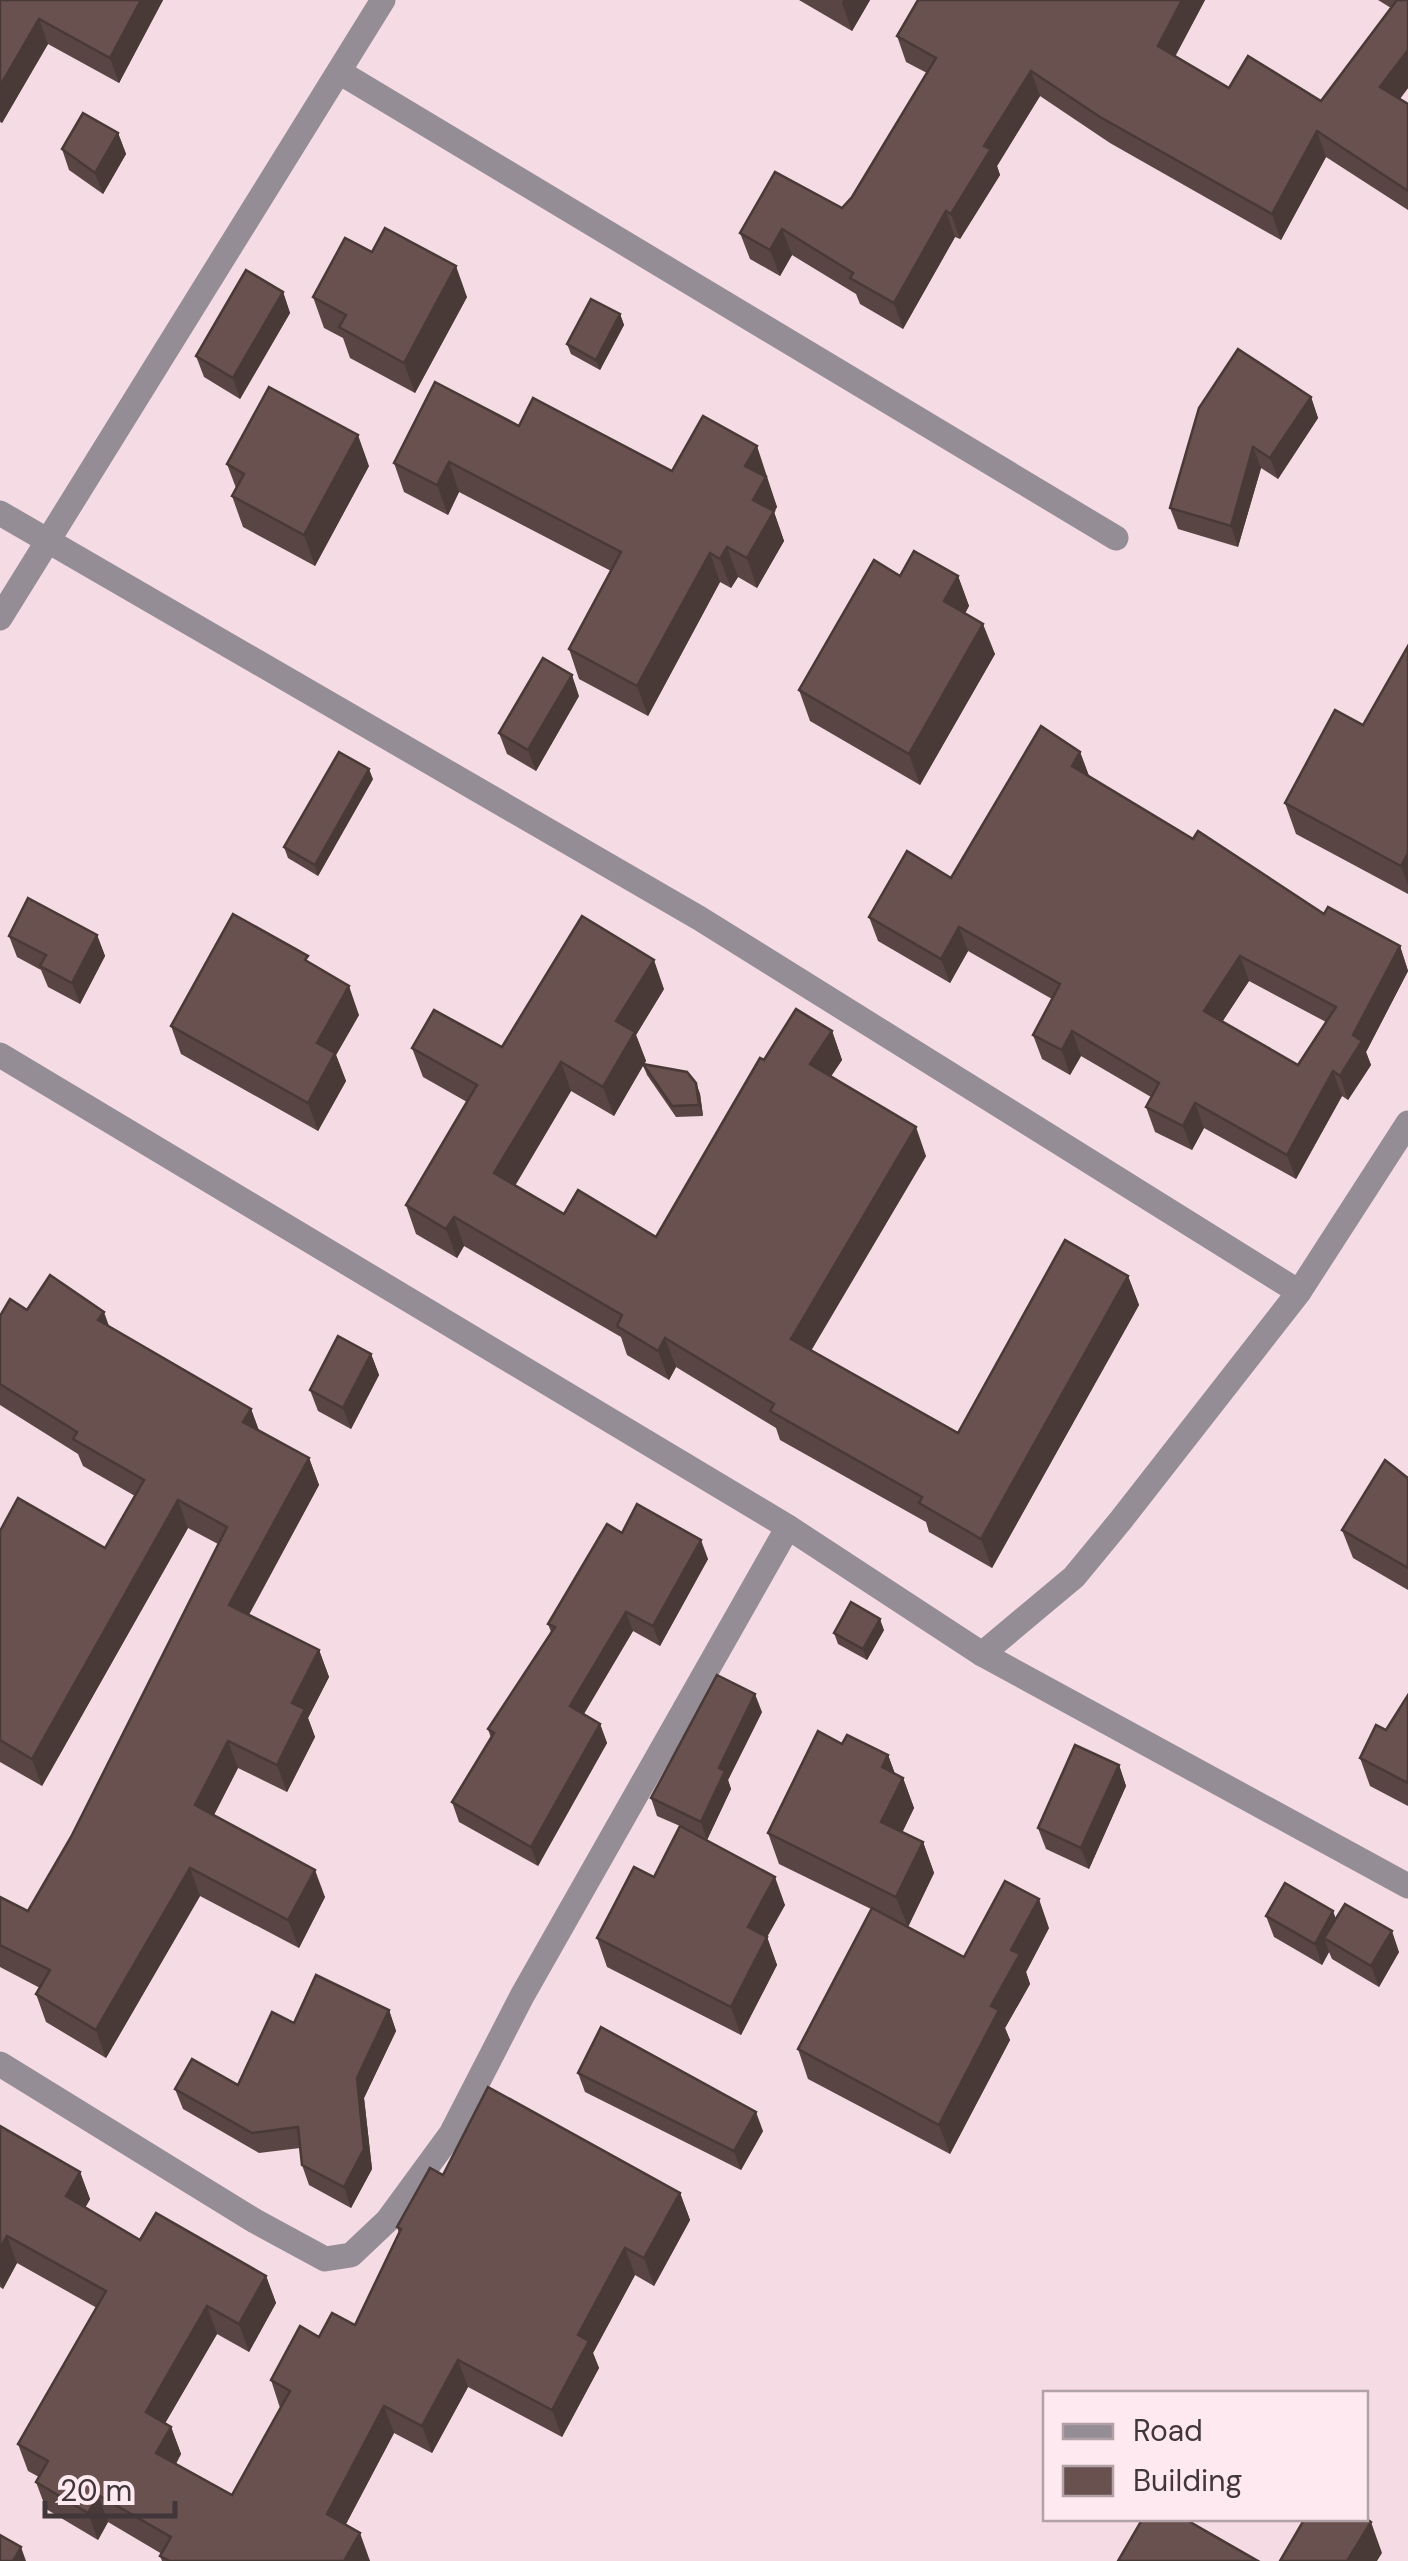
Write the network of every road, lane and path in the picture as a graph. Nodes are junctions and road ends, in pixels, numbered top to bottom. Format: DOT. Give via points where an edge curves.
graph roads {
  1 [pos="383,0"];
  2 [pos="342,73"];
  3 [pos="0,513"];
  4 [pos="46,538"];
  5 [pos="1116,538"];
  6 [pos="0,618"];
  7 [pos="0,1055"];
  8 [pos="1408,1123"];
  9 [pos="1298,1292"];
  10 [pos="788,1528"];
  11 [pos="982,1654"];
  12 [pos="1408,1886"];
  13 [pos="0,2064"];
  1 -- 2 [label="street"];
  2 -- 4 [label="street"];
  2 -- 5 [label="street"];
  3 -- 4 [label="street"];
  4 -- 6 [label="street"];
  4 -- 9 [label="street" via="699,918"];
  7 -- 10 [label="street"];
  8 -- 9 [label="street"];
  9 -- 11 [label="street" via="1074,1577"];
  10 -- 11 [label="street"];
  10 -- 13 [label="street" via="522,1996 451,2134 388,2220 350,2255 325,2259 255,2221"];
  11 -- 12 [label="street"];
}
